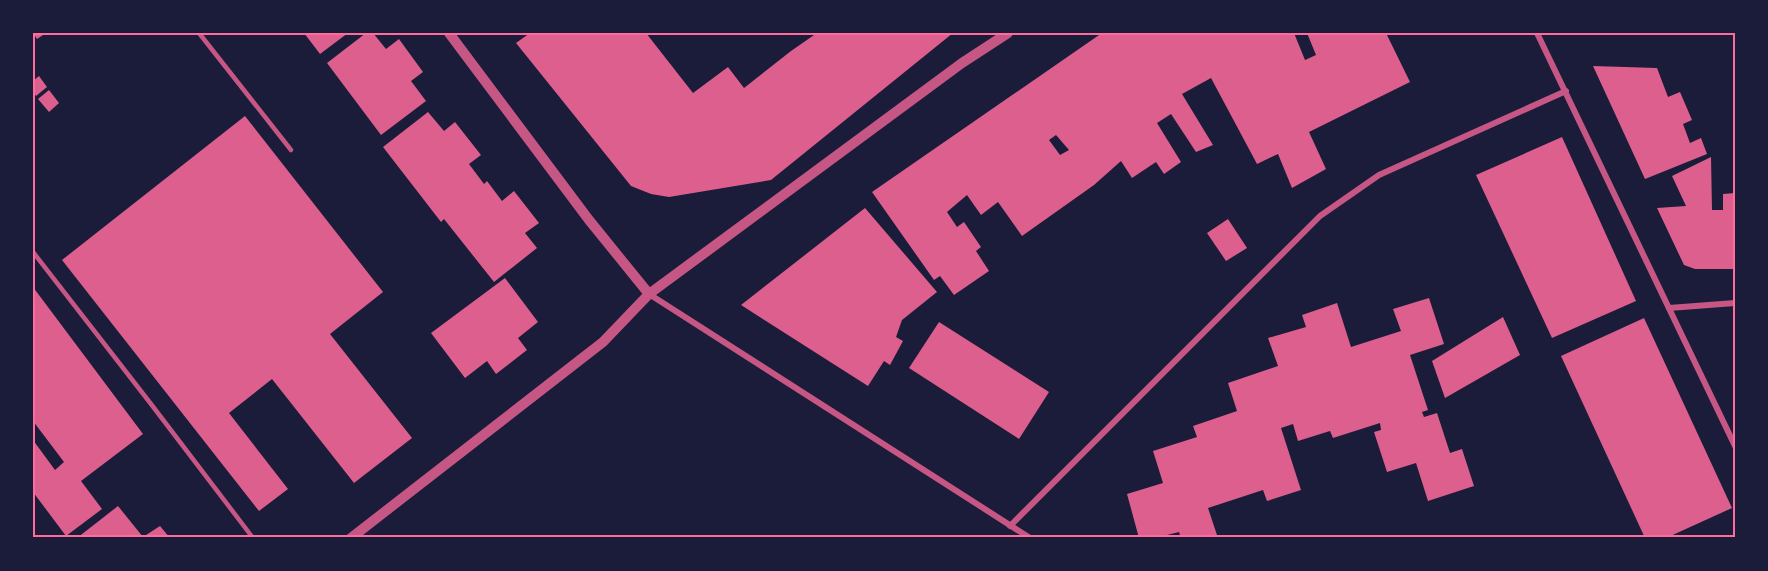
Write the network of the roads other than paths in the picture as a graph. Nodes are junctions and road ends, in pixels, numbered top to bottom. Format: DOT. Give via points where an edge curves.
graph roads {
  1 [pos="199,33"];
  2 [pos="449,33"];
  3 [pos="1008,33"];
  4 [pos="1537,33"];
  5 [pos="1566,91"];
  6 [pos="291,150"];
  7 [pos="33,252"];
  8 [pos="649,294"];
  9 [pos="1735,303"];
  10 [pos="1669,308"];
  11 [pos="1735,446"];
  12 [pos="1010,526"];
  13 [pos="252,538"];
  14 [pos="351,538"];
  15 [pos="1030,538"];
  1 -- 6 [label="lane"];
  2 -- 8 [label="street"];
  3 -- 8 [label="street"];
  4 -- 5 [label="street"];
  5 -- 10 [label="street"];
  5 -- 12 [label="street" via="1379,175 1320,216"];
  7 -- 13 [label="lane"];
  8 -- 12 [label="street"];
  8 -- 14 [label="street" via="603,342"];
  9 -- 10 [label="street"];
  10 -- 11 [label="street"];
  12 -- 15 [label="street"];
}
